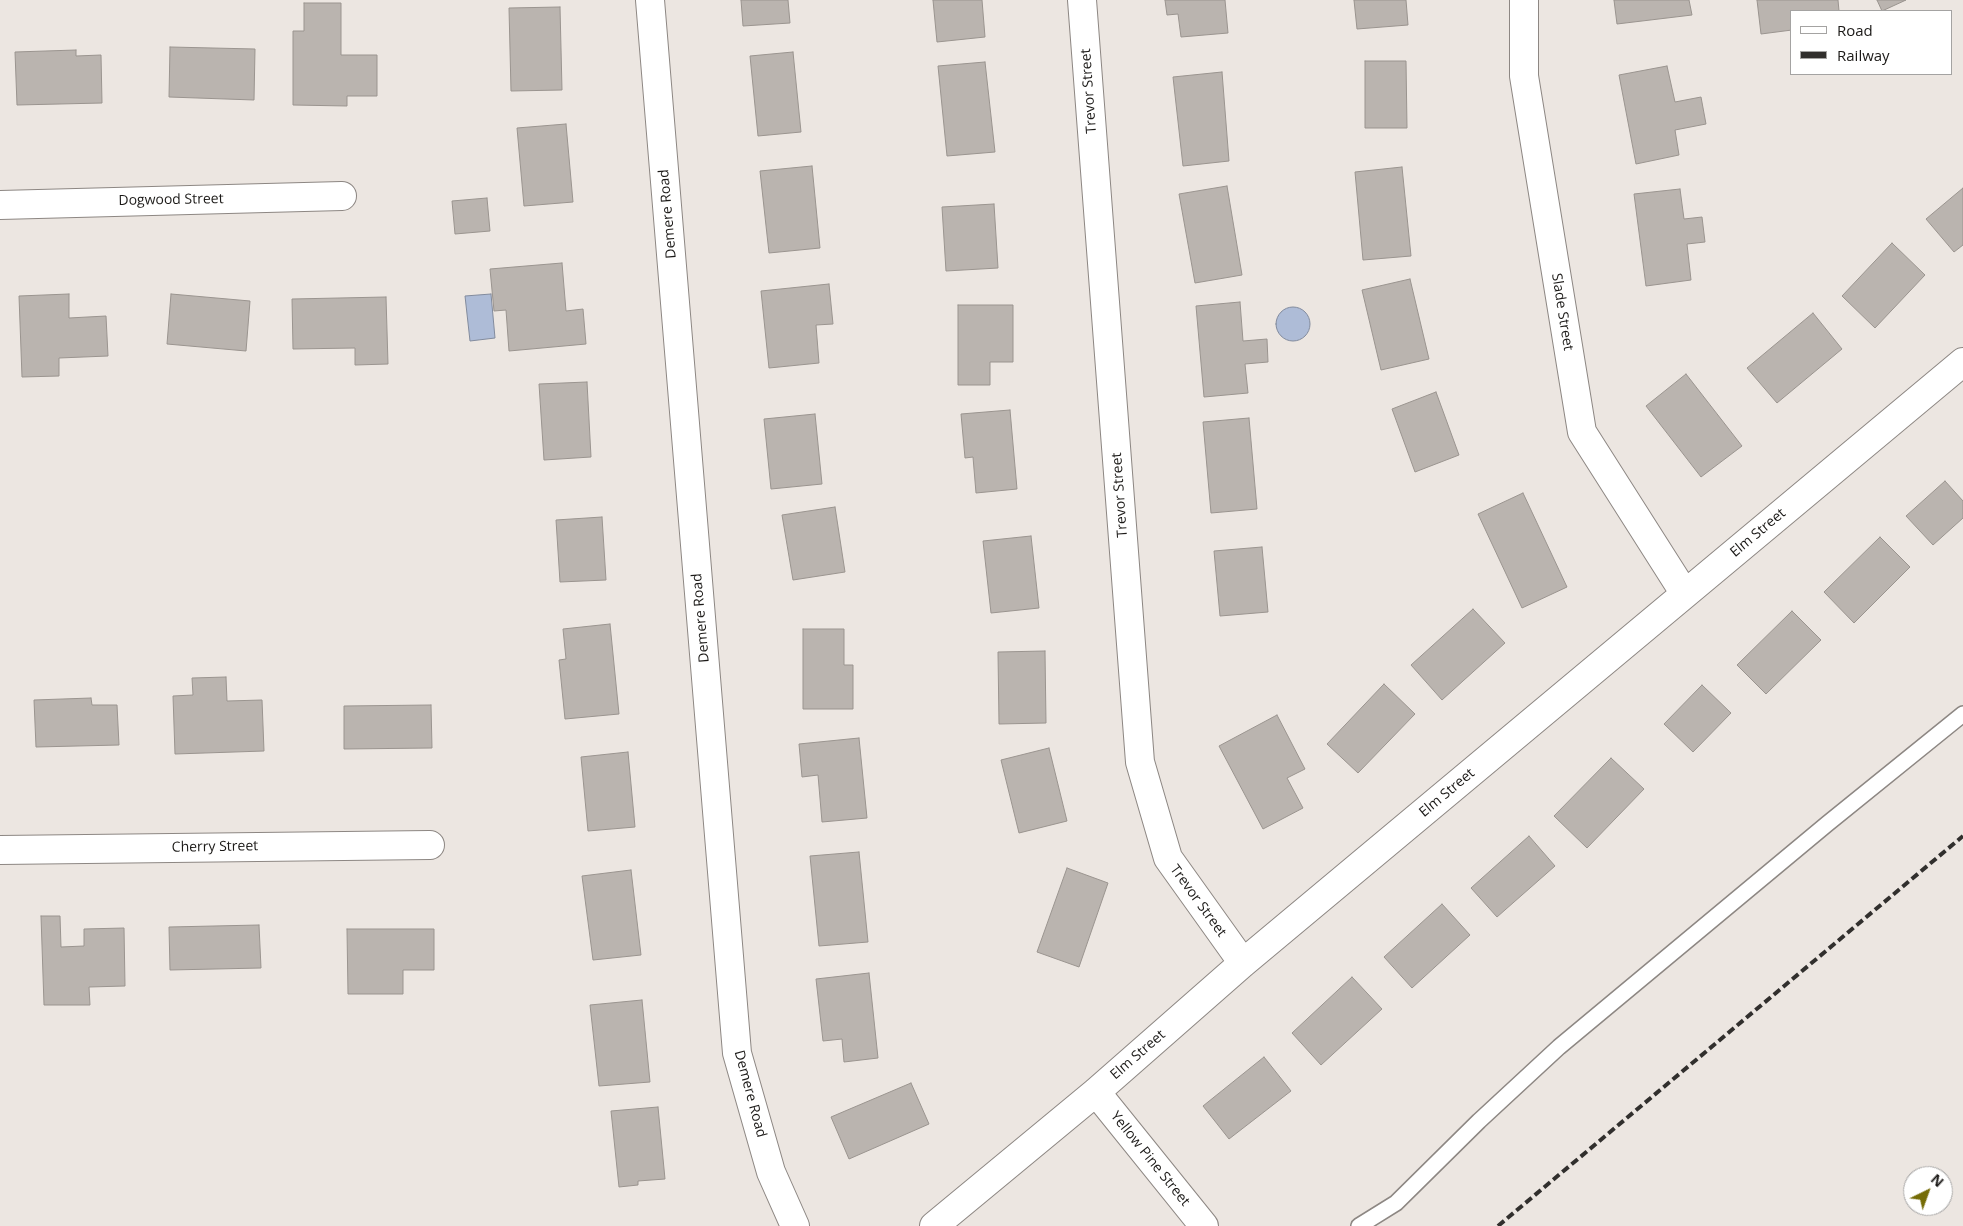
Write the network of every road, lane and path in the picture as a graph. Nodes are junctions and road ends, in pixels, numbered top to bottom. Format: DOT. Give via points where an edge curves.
graph roads {
  1 [pos="650,0"];
  2 [pos="1082,0"];
  3 [pos="1524,0"];
  4 [pos="342,196"];
  5 [pos="0,205"];
  6 [pos="1963,362"];
  7 [pos="1685,594"];
  8 [pos="1963,714"];
  9 [pos="430,845"];
  10 [pos="0,850"];
  11 [pos="1243,962"];
  12 [pos="1096,1092"];
  13 [pos="795,1226"];
  14 [pos="934,1226"];
  15 [pos="1204,1226"];
  16 [pos="1359,1226"];
  1 -- 13 [label="street, Demere Road" via="737,1052 771,1172"];
  2 -- 11 [label="street, Trevor Street" via="1140,762 1168,858"];
  3 -- 7 [label="street, Slade Street" via="1524,76 1582,432"];
  4 -- 5 [label="street, Dogwood Street"];
  6 -- 7 [label="street, Elm Street"];
  7 -- 11 [label="street, Elm Street"];
  8 -- 16 [label="lane" via="1559,1047 1396,1203"];
  9 -- 10 [label="street, Cherry Street"];
  11 -- 12 [label="street, Elm Street"];
  12 -- 14 [label="street, Elm Street"];
  12 -- 15 [label="street, Yellow Pine Street"];
}
